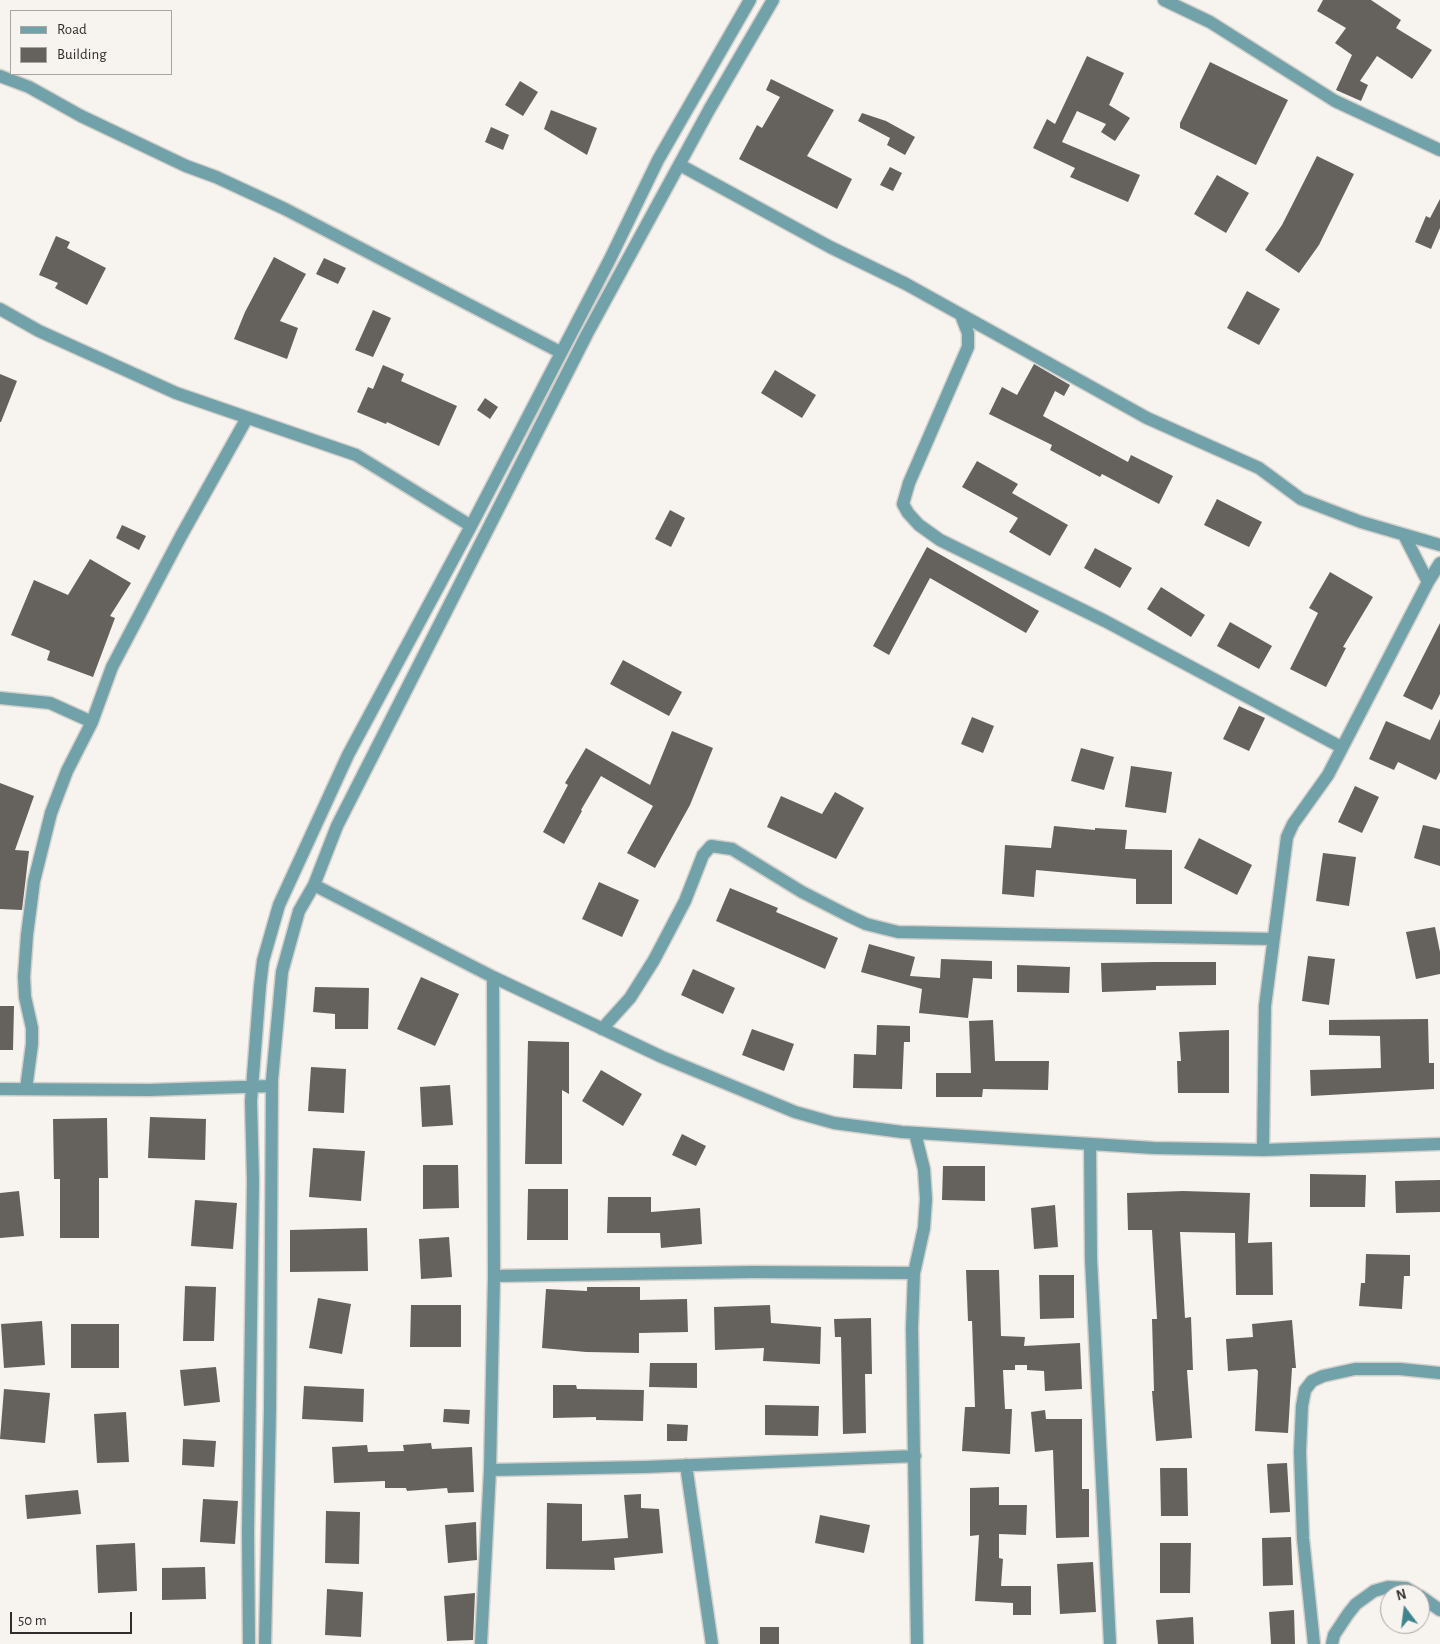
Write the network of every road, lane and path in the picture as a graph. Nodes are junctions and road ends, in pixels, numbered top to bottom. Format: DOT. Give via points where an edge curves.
graph roads {
  1 [pos="750,0"];
  2 [pos="773,0"];
  3 [pos="1164,0"];
  4 [pos="0,76"];
  5 [pos="1440,150"];
  6 [pos="680,165"];
  7 [pos="0,309"];
  8 [pos="961,315"];
  9 [pos="560,352"];
  10 [pos="248,418"];
  11 [pos="471,526"];
  12 [pos="1404,535"];
  13 [pos="1440,545"];
  14 [pos="1440,563"];
  15 [pos="1428,582"];
  16 [pos="0,698"];
  17 [pos="92,722"];
  18 [pos="1341,747"];
  19 [pos="314,885"];
  20 [pos="1273,939"];
  21 [pos="493,977"];
  22 [pos="602,1029"];
  23 [pos="252,1086"];
  24 [pos="272,1086"];
  25 [pos="0,1089"];
  26 [pos="26,1089"];
  27 [pos="915,1133"];
  28 [pos="1090,1144"];
  29 [pos="1440,1144"];
  30 [pos="1262,1150"];
  31 [pos="914,1273"];
  32 [pos="494,1276"];
  33 [pos="1440,1373"];
  34 [pos="915,1456"];
  35 [pos="686,1465"];
  36 [pos="490,1470"];
  37 [pos="1380,1589"];
  38 [pos="249,1644"];
  39 [pos="265,1644"];
  40 [pos="481,1644"];
  41 [pos="712,1644"];
  42 [pos="917,1644"];
  43 [pos="1110,1644"];
  44 [pos="1314,1644"];
  45 [pos="1332,1644"];
  1 -- 9 [label="street" via="658,160"];
  2 -- 6 [label="street"];
  3 -- 5 [label="street" via="1210,22 1335,101"];
  4 -- 9 [label="street" via="29,87 81,116 186,166 285,209"];
  6 -- 8 [label="street"];
  6 -- 19 [label="street" via="587,334 456,590 337,826"];
  7 -- 10 [label="street" via="114,366 176,393"];
  8 -- 12 [label="street" via="1147,418 1259,468 1301,499"];
  8 -- 18 [label="street" via="968,333 968,347 909,483 903,504 908,513 940,540 1105,621"];
  9 -- 11 [label="street"];
  10 -- 11 [label="street" via="356,454"];
  10 -- 17 [label="street" via="112,667"];
  11 -- 23 [label="street" via="348,755 279,905 262,969"];
  12 -- 13 [label="street"];
  12 -- 15 [label="street"];
  14 -- 15 [label="street"];
  15 -- 18 [label="street"];
  16 -- 17 [label="street" via="50,703"];
  17 -- 26 [label="street" via="67,771 51,813 34,881 24,976 32,1028"];
  18 -- 20 [label="street" via="1328,776 1287,837"];
  19 -- 21 [label="street"];
  19 -- 24 [label="street" via="299,911 282,972"];
  20 -- 22 [label="street" via="898,932 866,924 802,892 732,849 711,846 703,855 686,901 654,960 630,998"];
  20 -- 30 [label="street" via="1266,1006"];
  21 -- 22 [label="street"];
  21 -- 32 [label="street"];
  22 -- 27 [label="street" via="795,1112 864,1128"];
  23 -- 24 [label="street"];
  23 -- 26 [label="street" via="149,1090"];
  23 -- 38 [label="street"];
  24 -- 39 [label="street"];
  25 -- 26 [label="street"];
  27 -- 28 [label="street"];
  27 -- 31 [label="street" via="924,1170 926,1199 924,1228"];
  28 -- 30 [label="street"];
  28 -- 43 [label="street" via="1091,1259"];
  29 -- 30 [label="street"];
  31 -- 32 [label="street"];
  31 -- 34 [label="street"];
  32 -- 36 [label="street"];
  33 -- 44 [label="street" via="1355,1369 1323,1376 1312,1381 1305,1390 1300,1452 1303,1538"];
  34 -- 35 [label="street"];
  34 -- 42 [label="street"];
  35 -- 36 [label="street"];
  35 -- 41 [label="street"];
  36 -- 40 [label="street"];
  37 -- 45 [label="street" via="1356,1604 1334,1635"];
}
